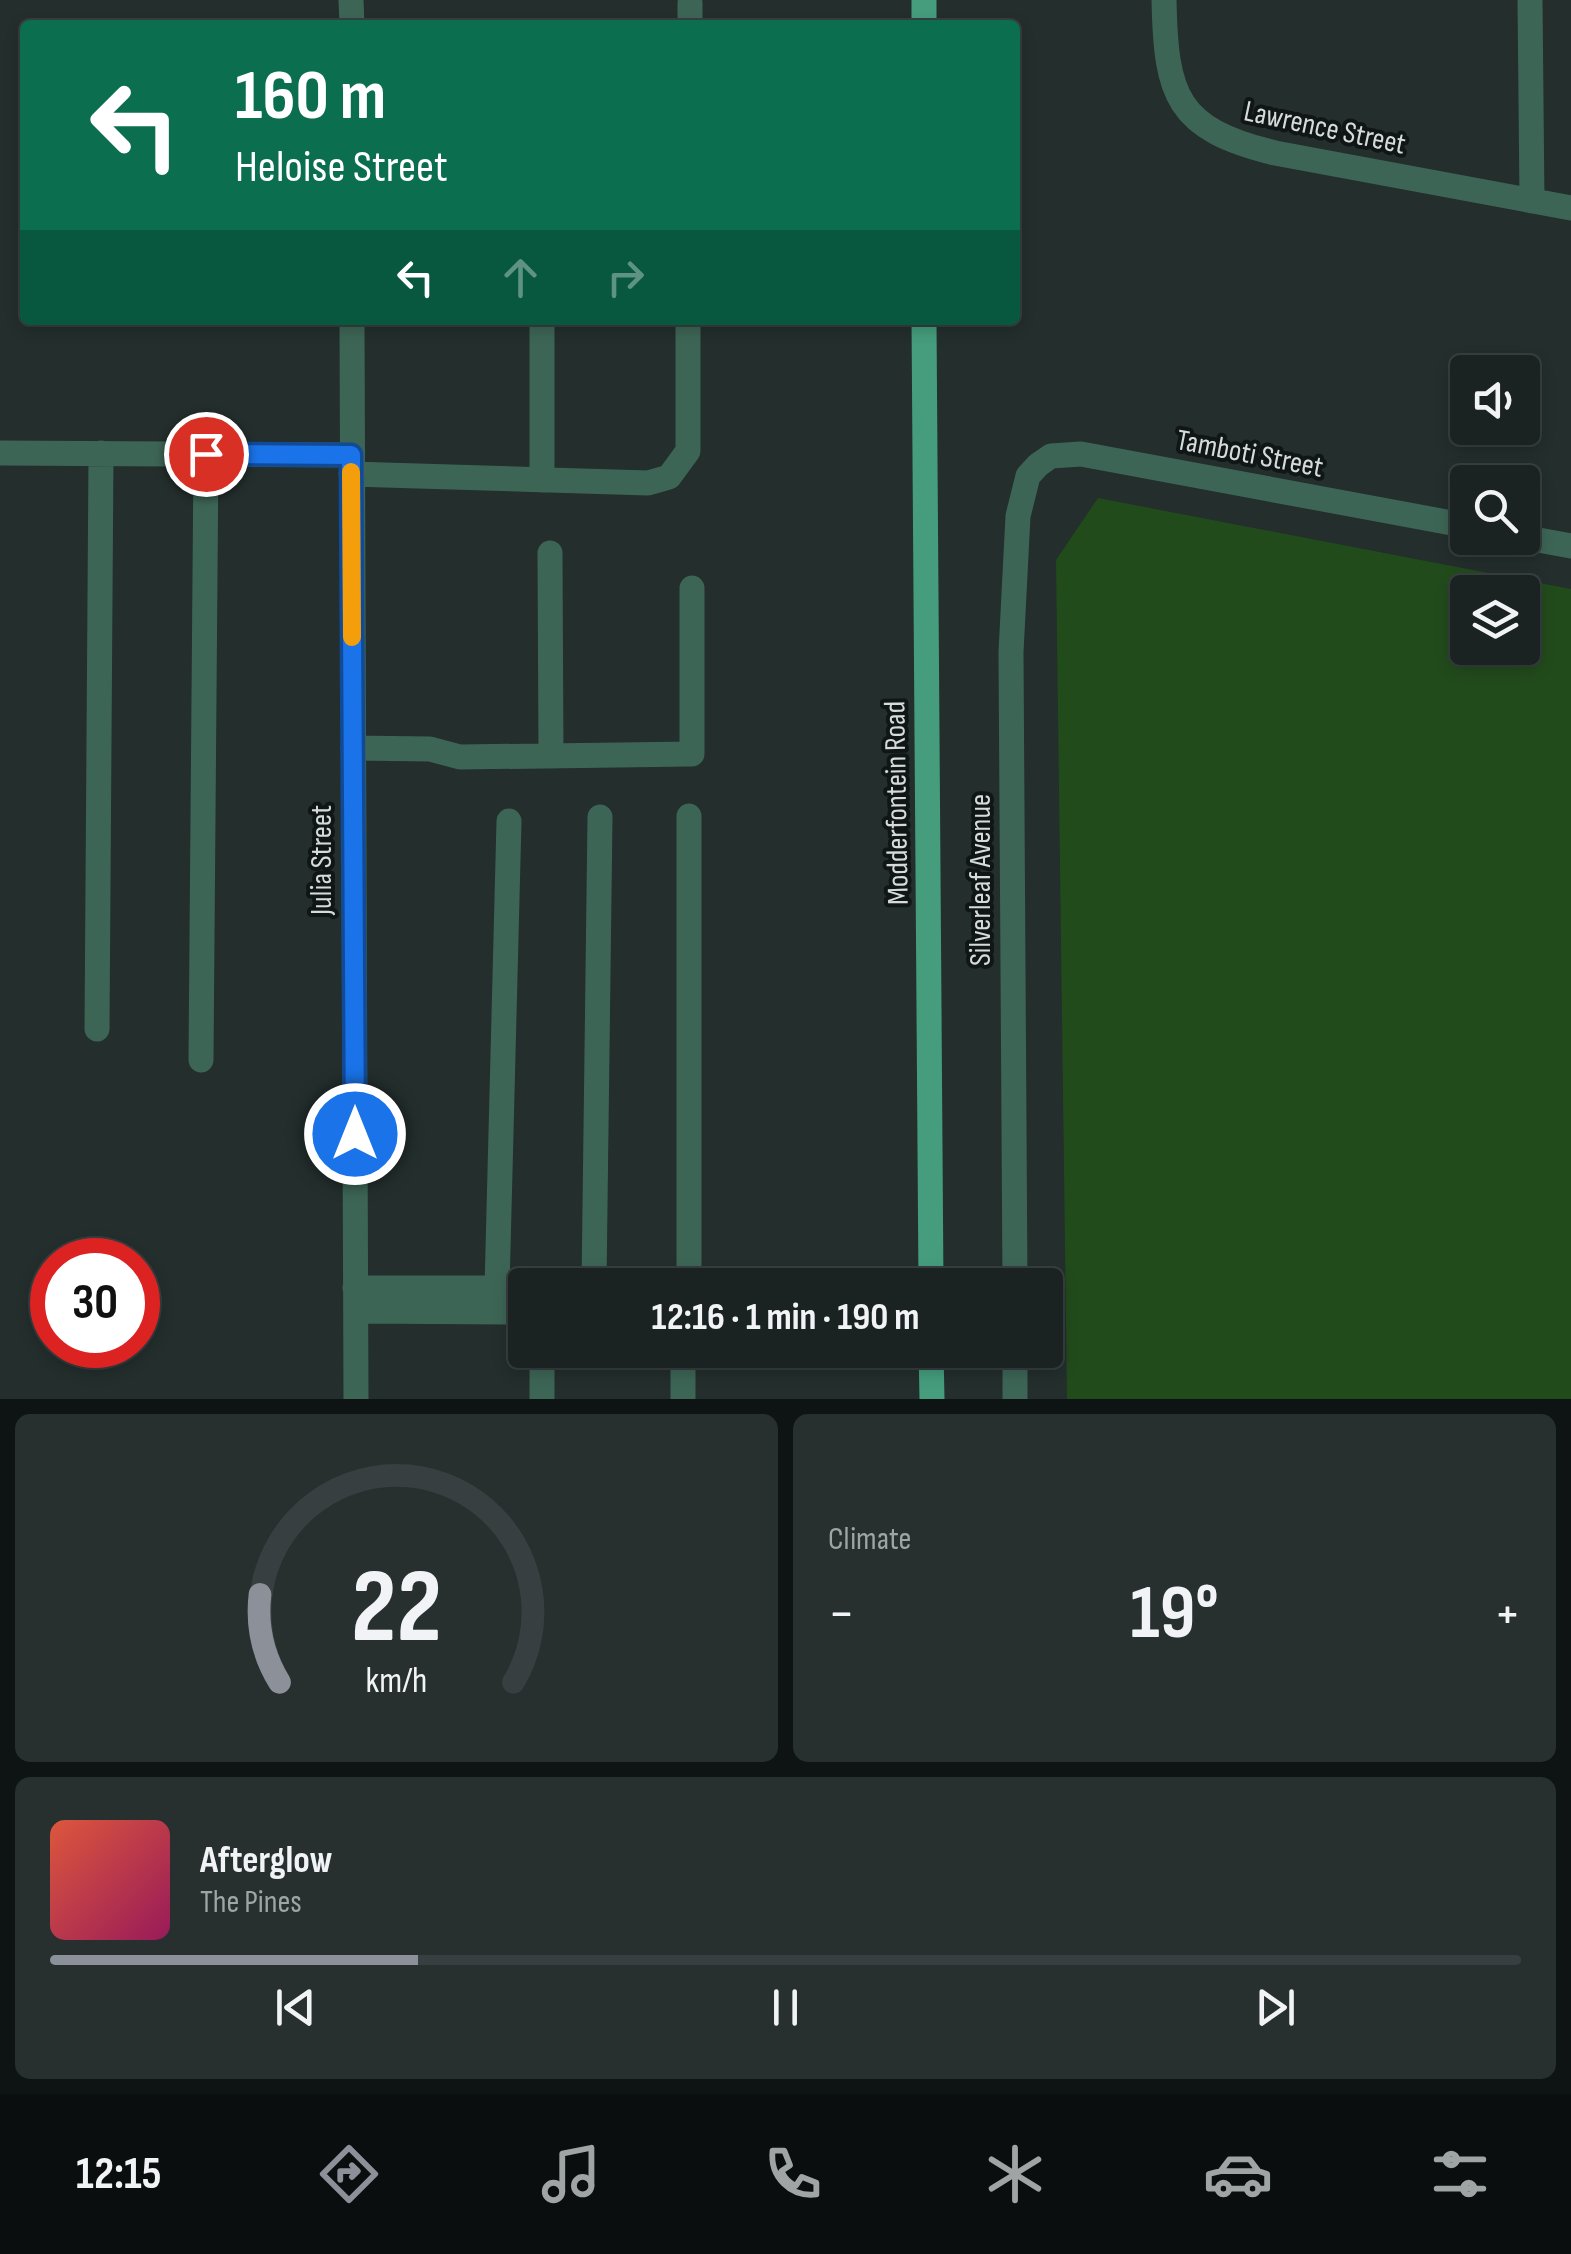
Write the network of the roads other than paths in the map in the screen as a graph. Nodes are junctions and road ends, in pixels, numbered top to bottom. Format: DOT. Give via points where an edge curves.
graph roads {
  1 [pos="1164,0"];
  2 [pos="1530,0"];
  3 [pos="1532,201"];
  4 [pos="1571,208"];
  5 [pos="352,325"];
  6 [pos="542,325"];
  7 [pos="688,325"];
  8 [pos="924,325"];
  9 [pos="0,453"];
  10 [pos="101,454"];
  11 [pos="206,454"];
  12 [pos="351,465"];
  13 [pos="1028,476"];
  14 [pos="542,480"];
  15 [pos="1450,523"];
  16 [pos="1540,540"];
  17 [pos="1571,546"];
  18 [pos="550,553"];
  19 [pos="692,588"];
  20 [pos="353,748"];
  21 [pos="551,756"];
  22 [pos="689,816"];
  23 [pos="600,817"];
  24 [pos="509,820"];
  25 [pos="97,1029"];
  26 [pos="201,1060"];
  27 [pos="594,1268"];
  28 [pos="689,1268"];
  29 [pos="931,1268"];
  30 [pos="1015,1268"];
  31 [pos="497,1288"];
  32 [pos="508,1288"];
  33 [pos="356,1300"];
  34 [pos="508,1311"];
  35 [pos="542,1368"];
  36 [pos="683,1368"];
  37 [pos="932,1368"];
  38 [pos="1015,1368"];
  39 [pos="356,1399"];
  40 [pos="542,1399"];
  41 [pos="683,1399"];
  42 [pos="932,1399"];
  43 [pos="1016,1399"];
  1 -- 3 [label="street, Lawrence Street" via="1165,58 1174,88 1212,132 1275,153"];
  2 -- 3 [label="street"];
  3 -- 4 [label="street, Lawrence Street"];
  5 -- 12 [label="street, Julia Street"];
  6 -- 14 [label="street"];
  7 -- 14 [label="street" via="688,451 670,478"];
  8 -- 29 [label="main road, Modderfontein Road"];
  9 -- 10 [label="street"];
  10 -- 11 [label="street"];
  10 -- 25 [label="street"];
  11 -- 12 [label="street"];
  11 -- 26 [label="street"];
  12 -- 14 [label="street"];
  12 -- 20 [label="street, Julia Street"];
  13 -- 15 [label="street, Tamboti Street" via="1050,456 1080,454"];
  13 -- 30 [label="street, Silverleaf Avenue" via="1018,516 1011,652"];
  16 -- 17 [label="street"];
  18 -- 21 [label="street"];
  19 -- 21 [label="street" via="692,754"];
  20 -- 21 [label="street"];
  20 -- 33 [label="street, Julia Street"];
  22 -- 28 [label="street"];
  23 -- 27 [label="street"];
  24 -- 31 [label="street"];
  31 -- 32 [label="street"];
  31 -- 33 [label="street"];
  33 -- 34 [label="street"];
  33 -- 39 [label="street, Julia Street"];
  35 -- 40 [label="street"];
  36 -- 41 [label="street"];
  37 -- 42 [label="main road"];
  38 -- 43 [label="street"];
}
